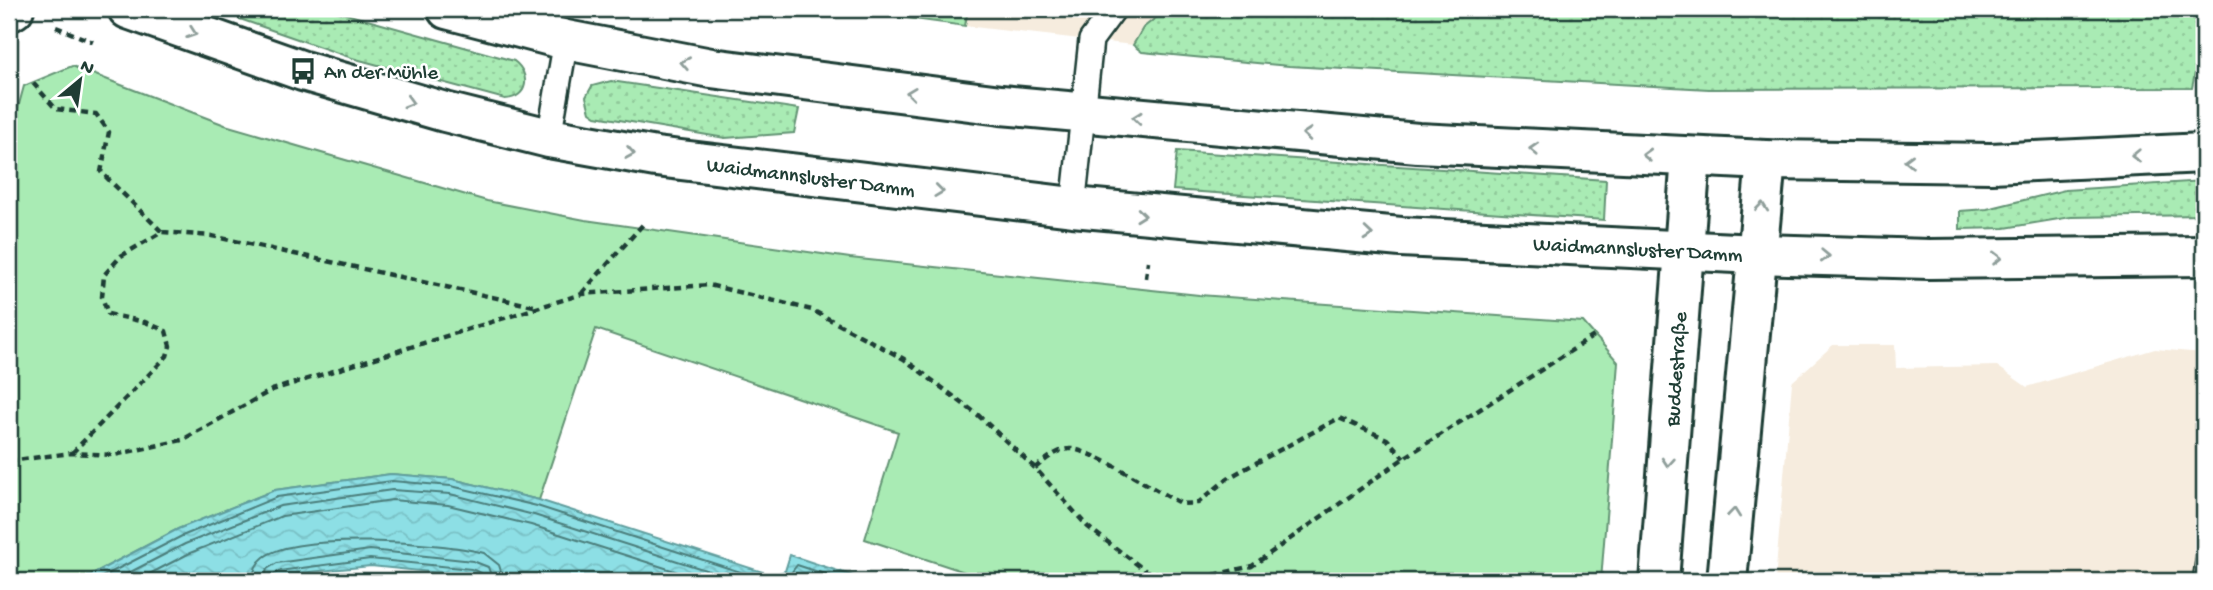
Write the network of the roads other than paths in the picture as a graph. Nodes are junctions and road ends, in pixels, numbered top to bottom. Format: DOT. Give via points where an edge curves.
graph roads {
  1 [pos="128,9"];
  2 [pos="447,9"];
  3 [pos="1114,9"];
  4 [pos="9,12"];
  5 [pos="30,16"];
  6 [pos="566,40"];
  7 [pos="1083,113"];
  8 [pos="549,138"];
  9 [pos="2204,153"];
  10 [pos="1691,157"];
  11 [pos="1766,160"];
  12 [pos="1073,207"];
  13 [pos="1685,251"];
  14 [pos="1757,254"];
  15 [pos="2204,256"];
  16 [pos="1659,581"];
  17 [pos="1727,581"];
  1 -- 8 [label="main road, Waidmannsluster Damm, one-way" via="303,71"];
  2 -- 6 [label="main road"];
  3 -- 7 [label="lane" via="1091,40"];
  4 -- 5 [label="main road"];
  7 -- 6 [label="main road, one-way" via="711,68"];
  6 -- 8 [label="lane"];
  10 -- 7 [label="main road, one-way" via="1419,144"];
  7 -- 12 [label="lane"];
  8 -- 12 [label="main road, Waidmannsluster Damm, one-way" via="656,158"];
  9 -- 11 [label="main road, one-way" via="1991,163"];
  10 -- 11 [label="main road"];
  10 -- 13 [label="main road, Buddestraße"];
  14 -- 11 [label="main road, one-way"];
  12 -- 13 [label="main road, Waidmannsluster Damm, one-way" via="1401,237"];
  13 -- 14 [label="main road, Waidmannsluster Damm"];
  13 -- 16 [label="main road, Buddestraße, one-way"];
  14 -- 15 [label="main road, Waidmannsluster Damm, one-way" via="1929,259"];
  17 -- 14 [label="main road, one-way"];
}
